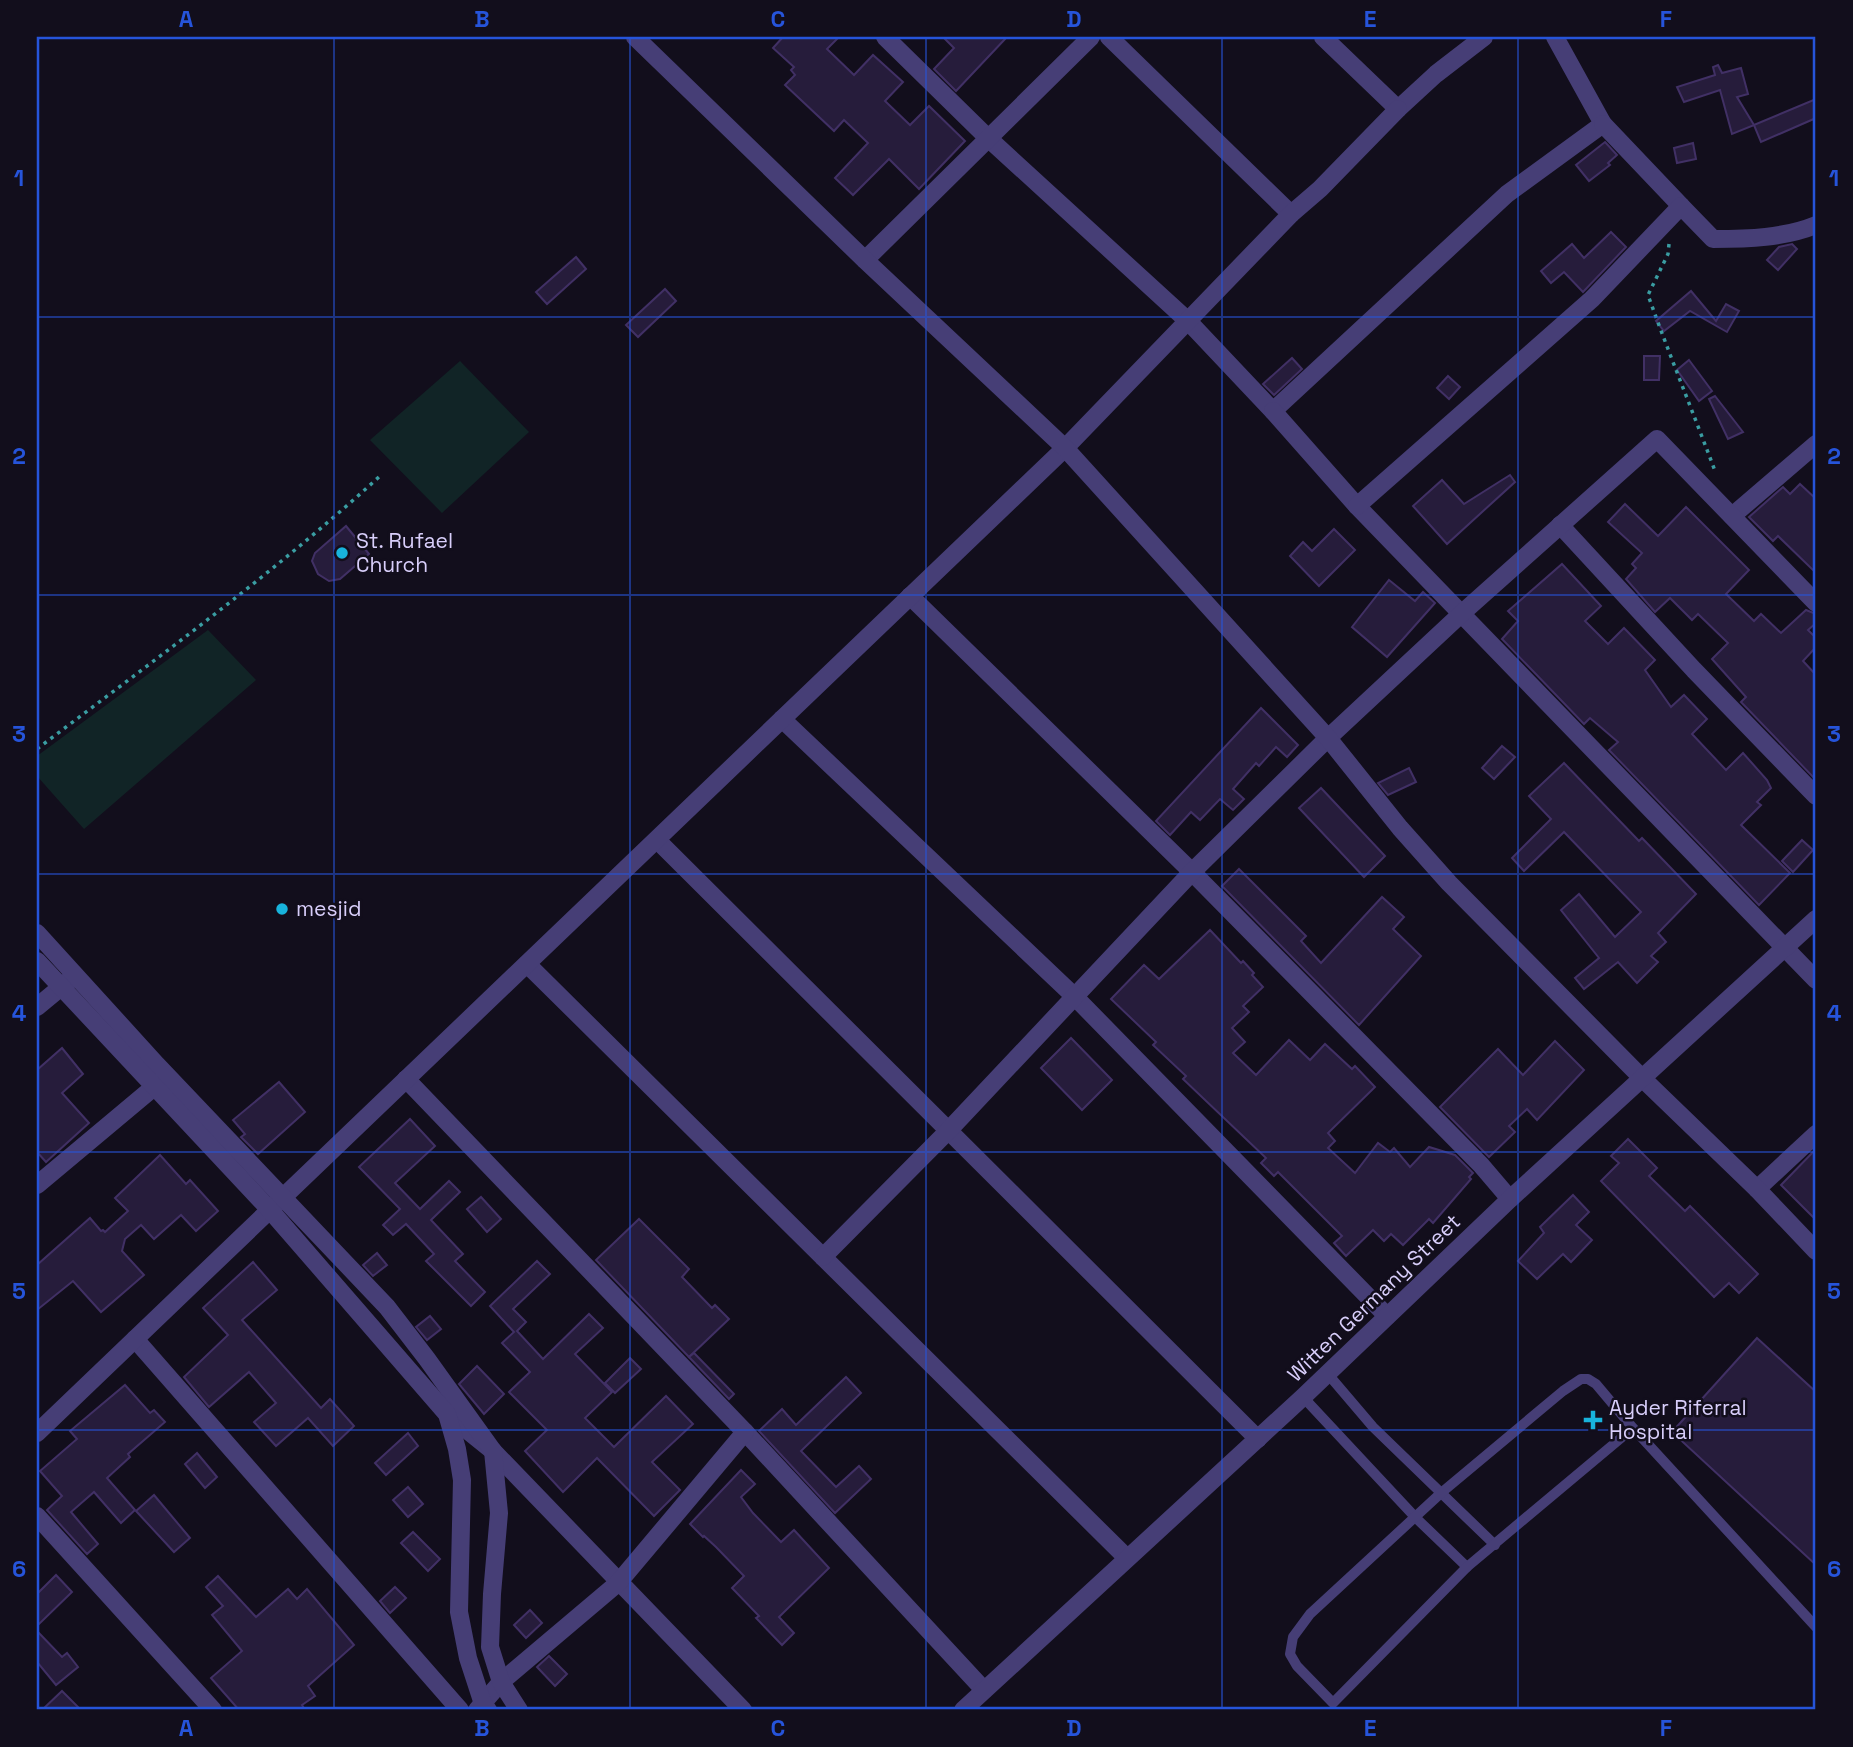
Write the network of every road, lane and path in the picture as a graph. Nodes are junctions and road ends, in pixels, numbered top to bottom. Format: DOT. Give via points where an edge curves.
graph roads {
  1 [pos="635,37"];
  2 [pos="885,37"];
  3 [pos="1091,37"];
  4 [pos="1109,37"];
  5 [pos="1323,37"];
  6 [pos="1484,37"];
  7 [pos="1555,37"];
  8 [pos="1398,110"];
  9 [pos="1603,124"];
  10 [pos="988,138"];
  11 [pos="1676,211"];
  12 [pos="1291,214"];
  13 [pos="1816,225"];
  14 [pos="865,260"];
  15 [pos="1188,321"];
  16 [pos="1273,411"];
  17 [pos="1816,444"];
  18 [pos="1065,448"];
  19 [pos="380,476"];
  20 [pos="1718,479"];
  21 [pos="1357,506"];
  22 [pos="1732,516"];
  23 [pos="1560,525"];
  24 [pos="911,596"];
  25 [pos="1816,603"];
  26 [pos="1461,614"];
  27 [pos="782,719"];
  28 [pos="1328,738"];
  29 [pos="37,749"];
  30 [pos="1816,796"];
  31 [pos="657,839"];
  32 [pos="1192,872"];
  33 [pos="1816,919"];
  34 [pos="37,933"];
  35 [pos="1784,946"];
  36 [pos="37,961"];
  37 [pos="527,964"];
  38 [pos="1816,980"];
  39 [pos="68,981"];
  40 [pos="1074,996"];
  41 [pos="37,1007"];
  42 [pos="1642,1078"];
  43 [pos="406,1079"];
  44 [pos="161,1081"];
  45 [pos="948,1131"];
  46 [pos="1816,1134"];
  47 [pos="37,1185"];
  48 [pos="1758,1189"];
  49 [pos="284,1196"];
  50 [pos="1510,1199"];
  51 [pos="270,1210"];
  52 [pos="1816,1251"];
  53 [pos="823,1258"];
  54 [pos="1387,1316"];
  55 [pos="135,1339"];
  56 [pos="1327,1373"];
  57 [pos="1303,1397"];
  58 [pos="447,1414"];
  59 [pos="1633,1429"];
  60 [pos="745,1432"];
  61 [pos="37,1433"];
  62 [pos="1258,1438"];
  63 [pos="493,1451"];
  64 [pos="1441,1493"];
  65 [pos="37,1516"];
  66 [pos="1416,1518"];
  67 [pos="1495,1545"];
  68 [pos="1127,1558"];
  69 [pos="1467,1567"];
  70 [pos="618,1583"];
  71 [pos="1816,1627"];
  72 [pos="500,1682"];
  73 [pos="984,1690"];
  74 [pos="1337,1707"];
  75 [pos="483,1708"];
  76 [pos="213,1710"];
  77 [pos="460,1710"];
  78 [pos="519,1710"];
  79 [pos="743,1710"];
  80 [pos="963,1710"];
  1 -- 14 [label="street"];
  2 -- 10 [label="street"];
  3 -- 10 [label="street"];
  4 -- 12 [label="street"];
  5 -- 8 [label="street"];
  6 -- 8 [label="street"];
  7 -- 9 [label="street"];
  8 -- 12 [label="street"];
  9 -- 11 [label="street"];
  9 -- 16 [label="street" via="1507,194"];
  10 -- 14 [label="street"];
  10 -- 15 [label="street"];
  11 -- 13 [label="street" via="1713,239 1755,238"];
  11 -- 20 [label="path" via="1668,254 1648,295"];
  11 -- 21 [label="street" via="1592,299"];
  12 -- 15 [label="street"];
  14 -- 18 [label="street"];
  15 -- 16 [label="street"];
  15 -- 18 [label="street"];
  16 -- 21 [label="street"];
  17 -- 22 [label="street"];
  18 -- 24 [label="street"];
  18 -- 28 [label="street"];
  19 -- 29 [label="path" via="209,620"];
  21 -- 26 [label="street"];
  22 -- 23 [label="street" via="1657,439"];
  22 -- 25 [label="street"];
  23 -- 26 [label="street"];
  23 -- 30 [label="street"];
  24 -- 27 [label="street"];
  24 -- 32 [label="street"];
  26 -- 28 [label="street"];
  26 -- 35 [label="street"];
  27 -- 31 [label="street"];
  27 -- 40 [label="street"];
  28 -- 32 [label="street"];
  28 -- 42 [label="street" via="1449,883"];
  31 -- 37 [label="street"];
  31 -- 45 [label="street"];
  32 -- 40 [label="street"];
  32 -- 50 [label="street"];
  33 -- 35 [label="street, Witten Germany Street"];
  34 -- 39 [label="street"];
  35 -- 38 [label="street"];
  35 -- 42 [label="street, Witten Germany Street"];
  36 -- 39 [label="street"];
  37 -- 43 [label="street"];
  37 -- 53 [label="street"];
  39 -- 41 [label="street"];
  39 -- 44 [label="street"];
  40 -- 45 [label="street"];
  40 -- 54 [label="street"];
  42 -- 48 [label="street"];
  42 -- 50 [label="street, Witten Germany Street"];
  43 -- 49 [label="street"];
  43 -- 60 [label="street"];
  44 -- 47 [label="street"];
  44 -- 49 [label="street"];
  44 -- 51 [label="street"];
  45 -- 53 [label="street"];
  45 -- 62 [label="street"];
  46 -- 48 [label="street"];
  48 -- 52 [label="street"];
  49 -- 51 [label="street"];
  49 -- 63 [label="street" via="387,1307"];
  50 -- 54 [label="street, Witten Germany Street"];
  51 -- 55 [label="street"];
  51 -- 58 [label="street"];
  53 -- 68 [label="street"];
  54 -- 56 [label="street, Witten Germany Street"];
  55 -- 61 [label="street"];
  55 -- 77 [label="street"];
  56 -- 57 [label="street, Witten Germany Street"];
  56 -- 64 [label="lane" via="1373,1427"];
  57 -- 62 [label="street, Witten Germany Street"];
  57 -- 66 [label="lane"];
  58 -- 63 [label="street"];
  58 -- 75 [label="street" via="461,1479 459,1612"];
  59 -- 64 [label="lane" via="1596,1384 1580,1379"];
  59 -- 67 [label="lane"];
  59 -- 71 [label="lane"];
  60 -- 70 [label="street"];
  60 -- 73 [label="street"];
  62 -- 68 [label="street, Witten Germany Street"];
  63 -- 70 [label="street"];
  63 -- 72 [label="street" via="499,1513 490,1647"];
  64 -- 66 [label="lane"];
  64 -- 67 [label="lane"];
  65 -- 76 [label="street"];
  66 -- 69 [label="lane"];
  66 -- 74 [label="lane" via="1310,1614 1293,1637 1290,1654 1297,1666"];
  67 -- 69 [label="lane"];
  68 -- 73 [label="street, Witten Germany Street"];
  69 -- 74 [label="lane"];
  70 -- 72 [label="street"];
  70 -- 79 [label="street"];
  72 -- 75 [label="street"];
  72 -- 78 [label="street"];
  73 -- 80 [label="street, Witten Germany Street"];
}
